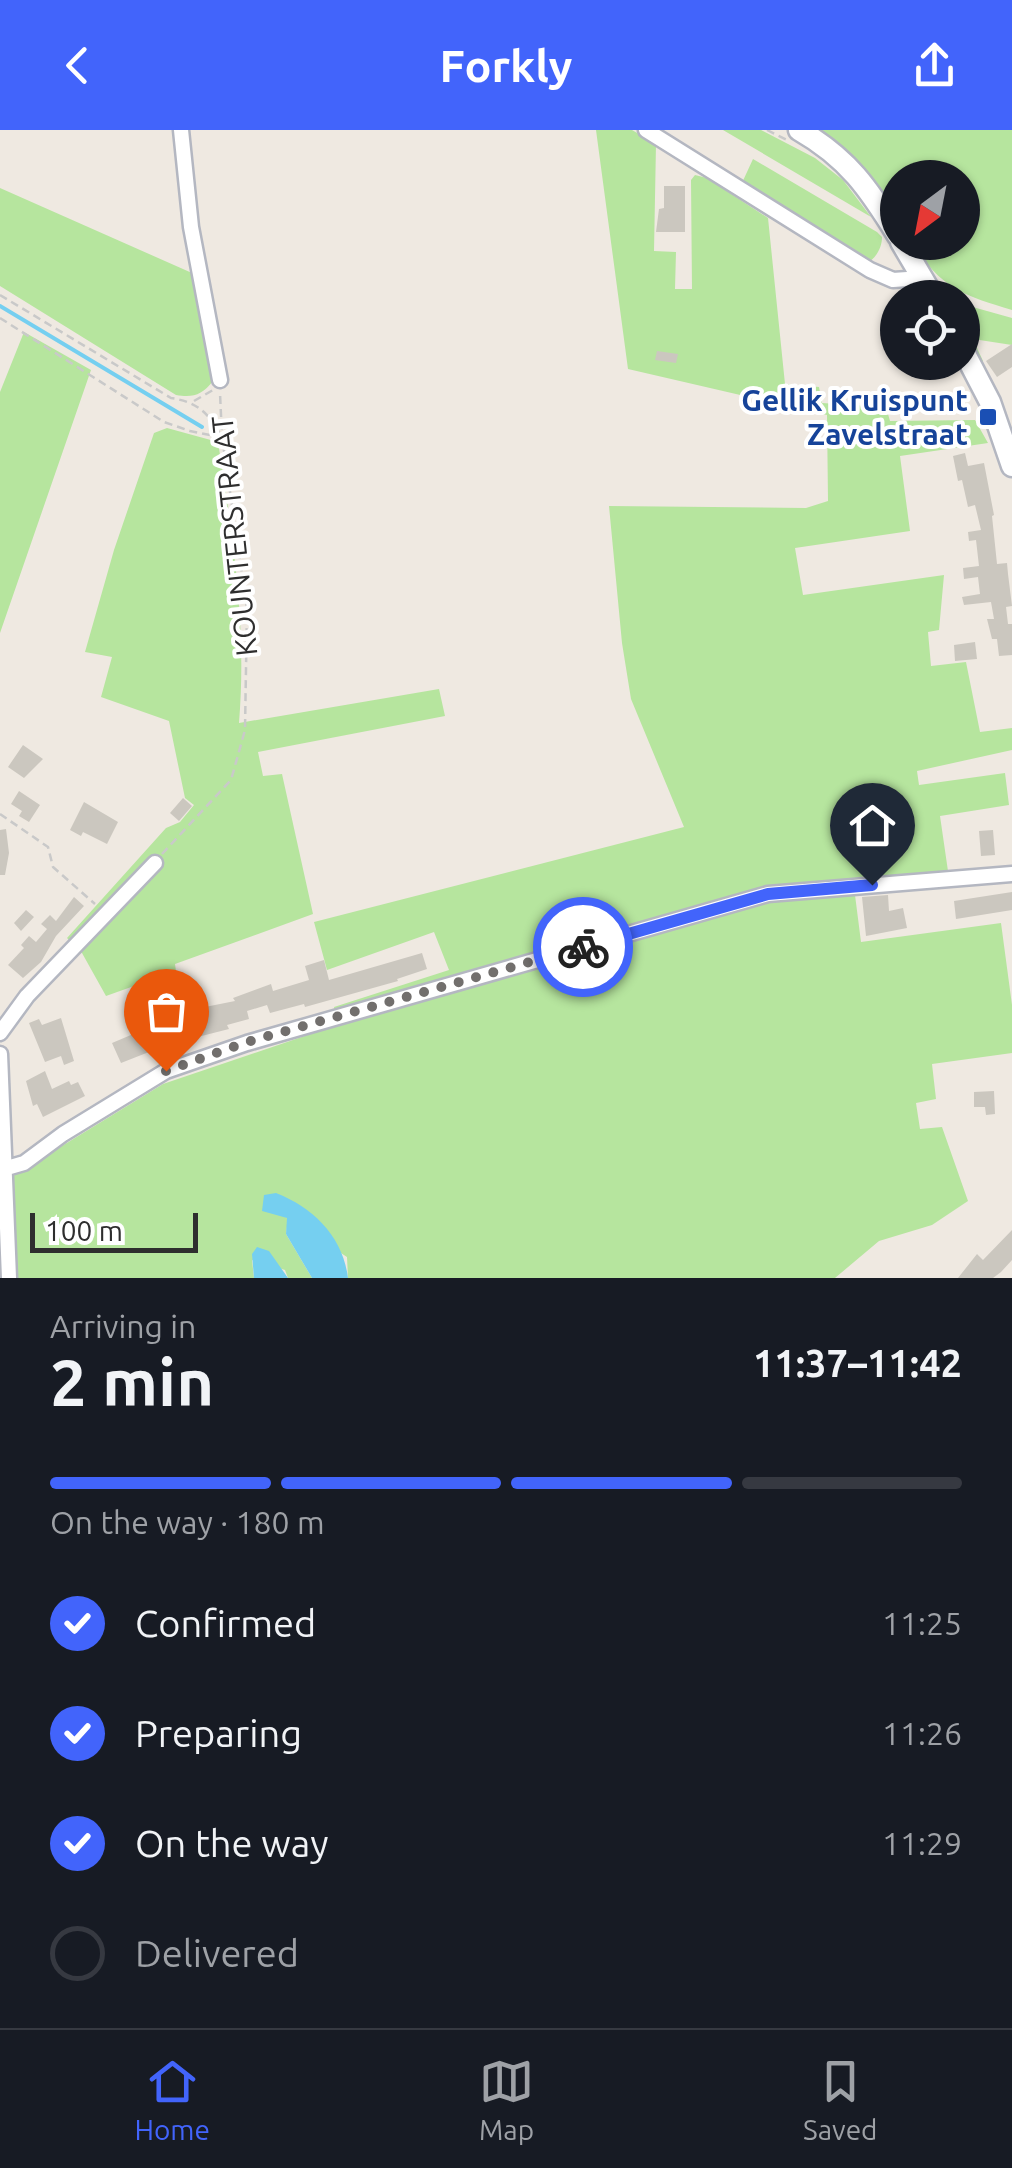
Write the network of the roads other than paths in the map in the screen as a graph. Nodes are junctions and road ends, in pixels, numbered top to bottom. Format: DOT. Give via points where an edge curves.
graph roads {
  1 [pos="181,130"];
  2 [pos="646,130"];
  3 [pos="800,138"];
  4 [pos="880,208"];
  5 [pos="912,260"];
  6 [pos="922,278"];
  7 [pos="220,380"];
  8 [pos="979,380"];
  9 [pos="1006,430"];
  10 [pos="1012,466"];
  11 [pos="155,862"];
  12 [pos="1012,874"];
  13 [pos="0,1033"];
  14 [pos="0,1054"];
  15 [pos="2,1169"];
  16 [pos="10,1278"];
  1 -- 7 [label="street, KOUNTERSTRAAT" via="191,228"];
  2 -- 6 [label="street" via="870,270 893,280"];
  3 -- 4 [label="street" via="830,150"];
  5 -- 6 [label="street"];
  8 -- 9 [label="street"];
  9 -- 10 [label="street"];
  11 -- 13 [label="street"];
  12 -- 15 [label="street" via="768,894 247,1042 166,1071 24,1162"];
  14 -- 15 [label="street"];
  15 -- 16 [label="street"];
}
